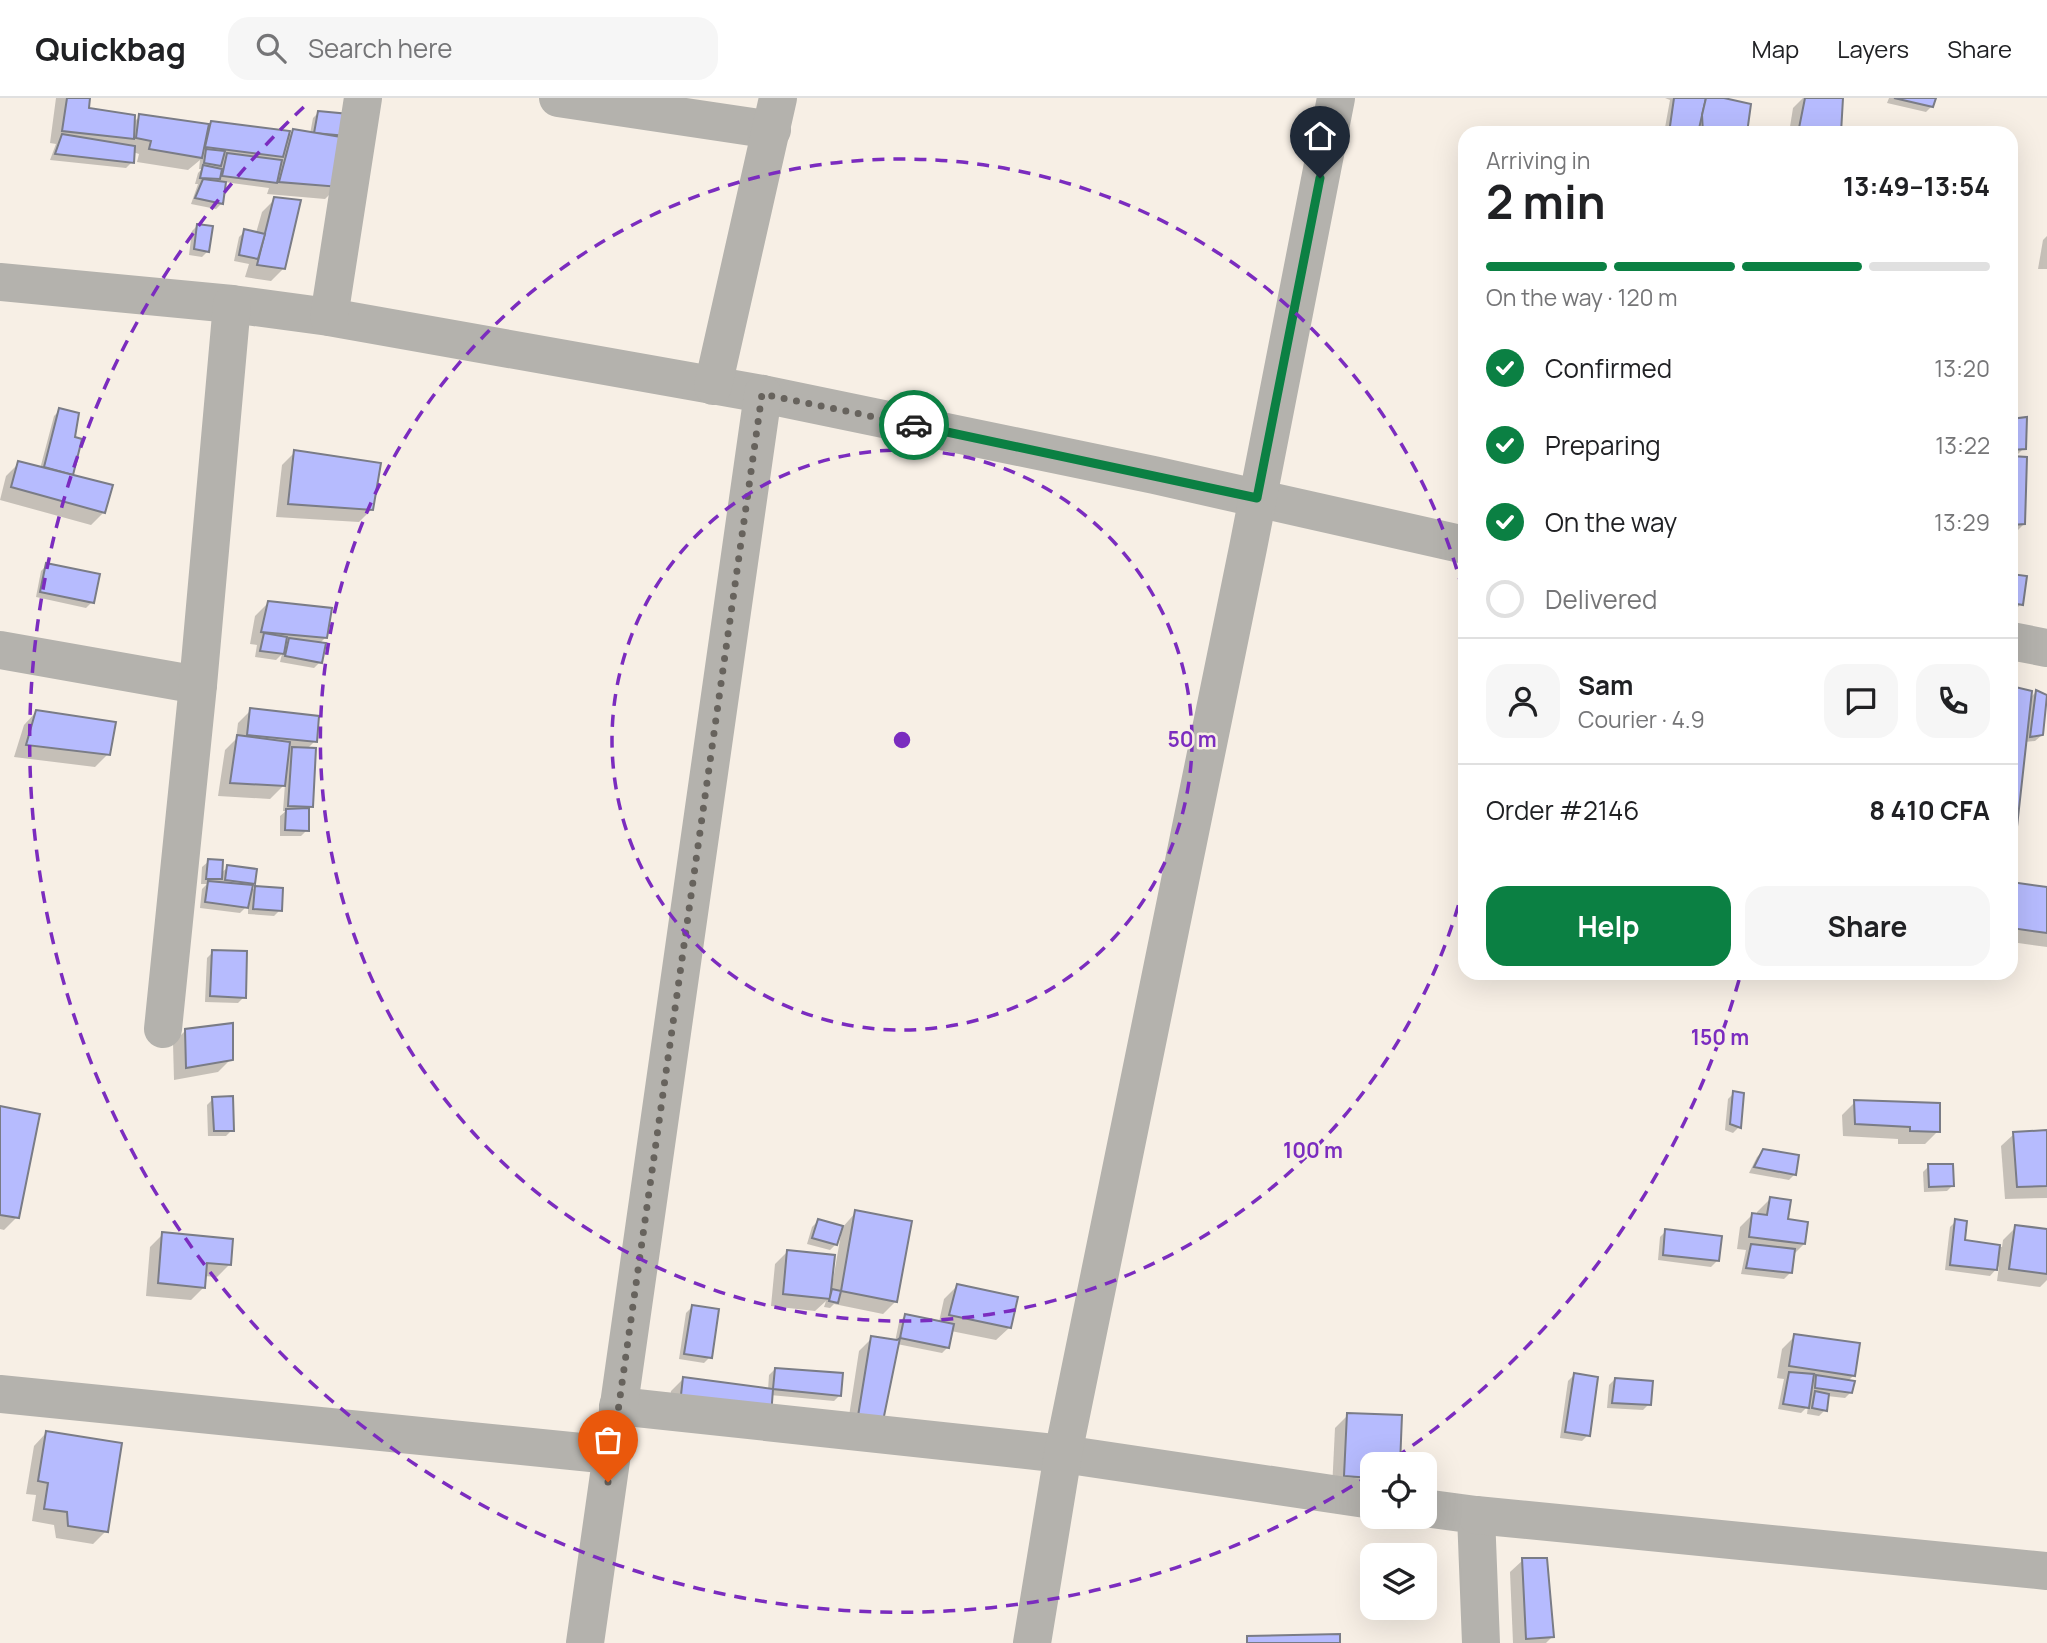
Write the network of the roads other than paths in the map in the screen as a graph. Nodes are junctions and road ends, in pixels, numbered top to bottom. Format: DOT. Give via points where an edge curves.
graph roads {
  1 [pos="363,98"];
  2 [pos="558,98"];
  3 [pos="1336,98"];
  4 [pos="775,114"];
  5 [pos="0,282"];
  6 [pos="232,304"];
  7 [pos="329,317"];
  8 [pos="713,386"];
  9 [pos="762,394"];
  10 [pos="1257,498"];
  11 [pos="1458,543"];
  12 [pos="2018,642"];
  13 [pos="2047,648"];
  14 [pos="0,650"];
  15 [pos="198,685"];
  16 [pos="163,1029"];
  17 [pos="0,1394"];
  18 [pos="618,1406"];
  19 [pos="1063,1454"];
  20 [pos="611,1455"];
  21 [pos="1360,1498"];
  22 [pos="1437,1510"];
  23 [pos="1476,1515"];
  24 [pos="2047,1571"];
  25 [pos="585,1643"];
  26 [pos="1032,1643"];
  27 [pos="1481,1643"];
  1 -- 7 [label="street"];
  2 -- 4 [label="street"];
  3 -- 10 [label="street"];
  4 -- 8 [label="street"];
  5 -- 6 [label="street"];
  6 -- 7 [label="street"];
  6 -- 15 [label="street"];
  7 -- 8 [label="street"];
  8 -- 9 [label="street"];
  9 -- 10 [label="street"];
  9 -- 18 [label="street"];
  10 -- 11 [label="street"];
  10 -- 19 [label="street"];
  12 -- 13 [label="street"];
  14 -- 15 [label="street"];
  15 -- 16 [label="street"];
  17 -- 20 [label="street"];
  18 -- 19 [label="street"];
  18 -- 20 [label="street"];
  19 -- 21 [label="street"];
  19 -- 26 [label="street"];
  20 -- 25 [label="street"];
  22 -- 23 [label="street"];
  23 -- 24 [label="street"];
  23 -- 27 [label="street"];
}
